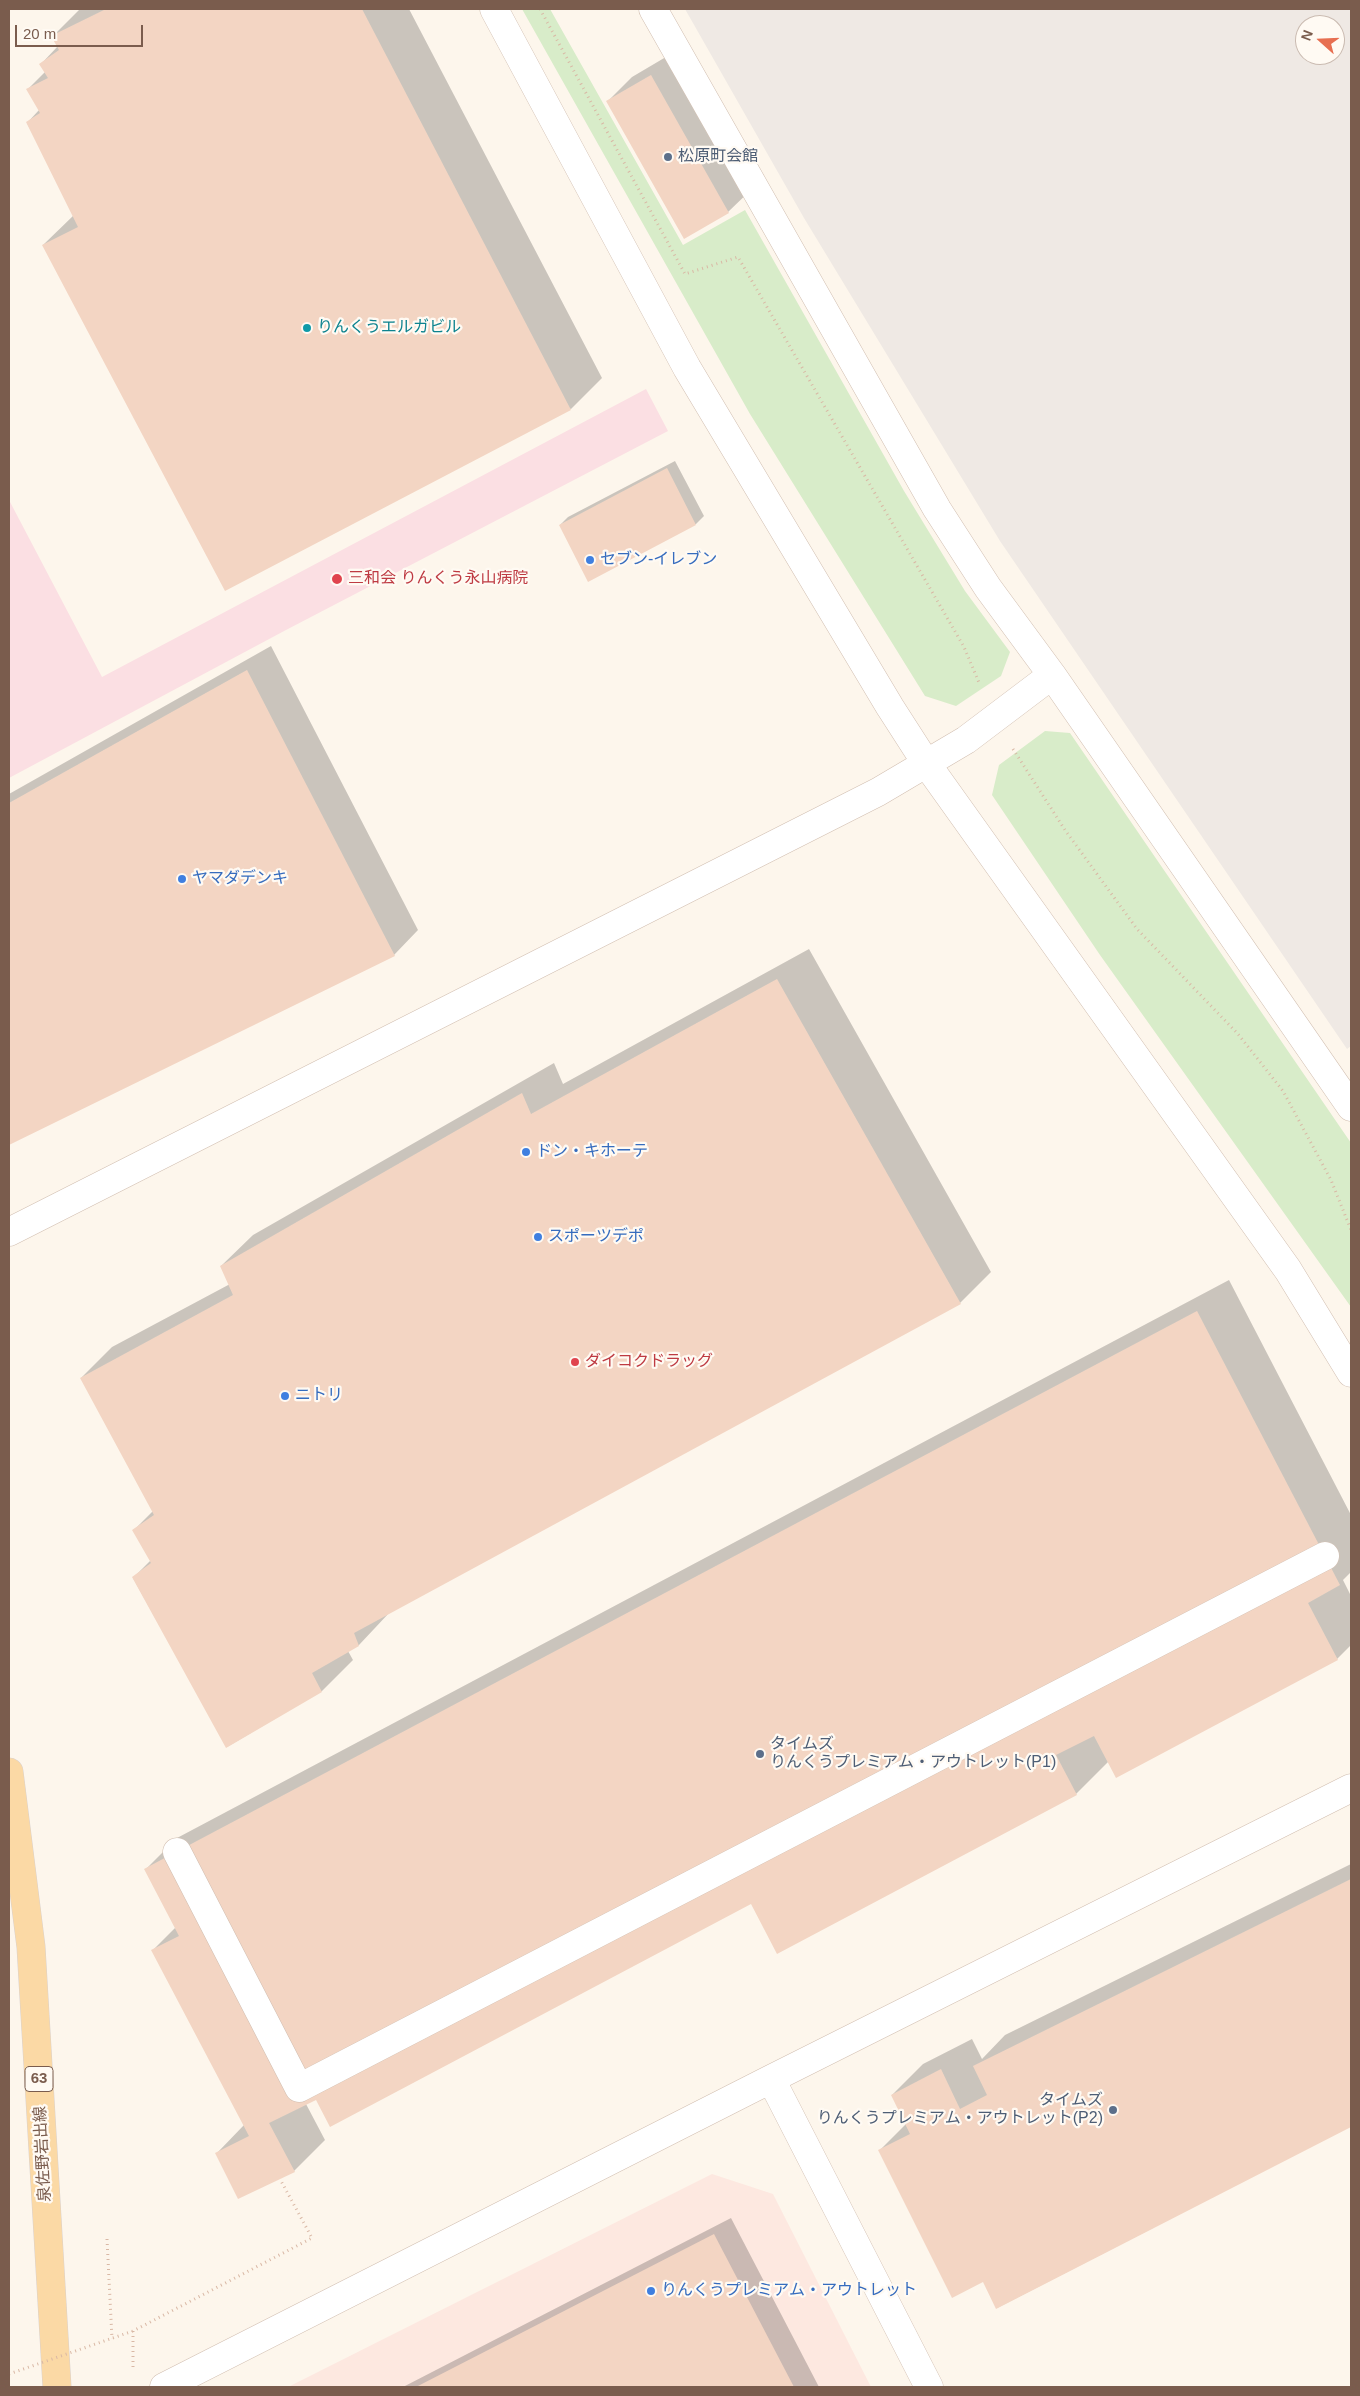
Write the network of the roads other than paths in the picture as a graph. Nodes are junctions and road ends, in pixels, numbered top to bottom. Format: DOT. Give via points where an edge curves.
graph roads {
  1 [pos="494,9"];
  2 [pos="653,9"];
  3 [pos="1052,675"];
  4 [pos="926,763"];
  5 [pos="1351,1107"];
  6 [pos="9,1232"];
  7 [pos="1351,1373"];
  8 [pos="1325,1556"];
  9 [pos="9,1772"];
  10 [pos="1351,1788"];
  11 [pos="177,1852"];
  12 [pos="771,2079"];
  13 [pos="57,2387"];
  14 [pos="164,2387"];
  15 [pos="929,2387"];
  1 -- 4 [label="street" via="686,368"];
  2 -- 3 [label="street" via="937,508 988,588"];
  3 -- 4 [label="street" via="966,740"];
  3 -- 5 [label="street"];
  4 -- 6 [label="street" via="878,792"];
  4 -- 7 [label="street" via="1288,1270"];
  8 -- 11 [label="street" via="299,2088"];
  9 -- 13 [label="main road, 泉佐野岩出線 / 63" via="31,1947"];
  10 -- 12 [label="street"];
  12 -- 14 [label="street"];
  12 -- 15 [label="street"];
}
